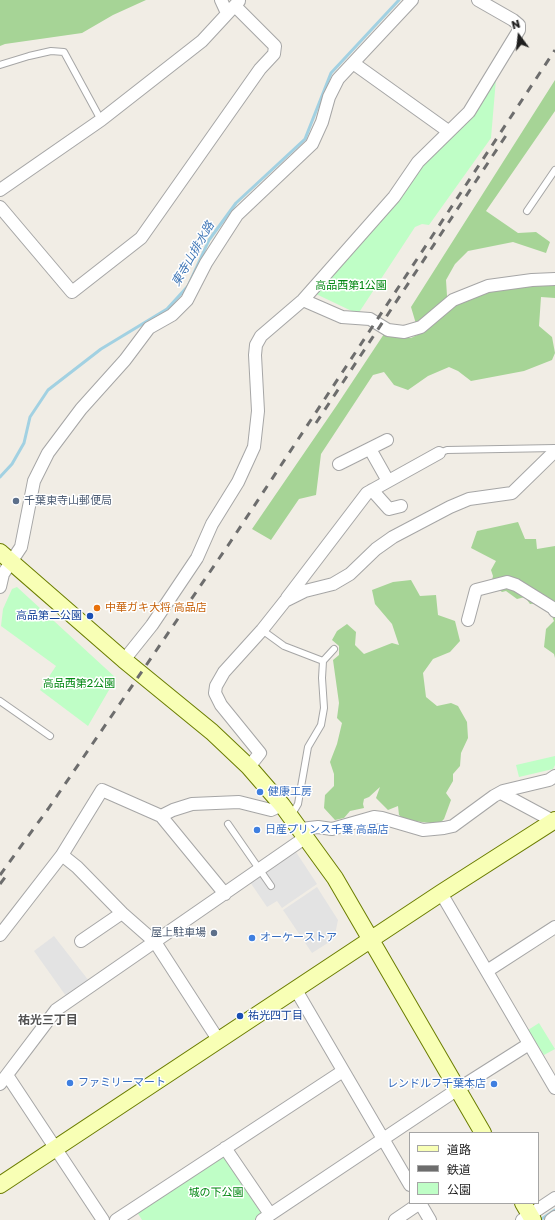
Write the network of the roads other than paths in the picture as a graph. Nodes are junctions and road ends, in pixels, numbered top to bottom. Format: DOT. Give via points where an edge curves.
graph roads {
  1 [pos="221,0"];
  2 [pos="412,0"];
  3 [pos="478,0"];
  4 [pos="234,6"];
  5 [pos="353,63"];
  6 [pos="0,65"];
  7 [pos="101,120"];
  8 [pos="448,131"];
  9 [pos="555,170"];
  10 [pos="0,190"];
  11 [pos="0,207"];
  12 [pos="527,211"];
  13 [pos="555,279"];
  14 [pos="303,300"];
  15 [pos="387,440"];
  16 [pos="370,449"];
  17 [pos="555,449"];
  18 [pos="439,453"];
  19 [pos="339,464"];
  20 [pos="388,481"];
  21 [pos="372,490"];
  22 [pos="401,506"];
  23 [pos="6,557"];
  24 [pos="0,587"];
  25 [pos="285,601"];
  26 [pos="555,611"];
  27 [pos="468,620"];
  28 [pos="262,630"];
  29 [pos="334,648"];
  30 [pos="124,660"];
  31 [pos="323,661"];
  32 [pos="0,701"];
  33 [pos="50,736"];
  34 [pos="250,767"];
  35 [pos="555,776"];
  36 [pos="501,792"];
  37 [pos="287,810"];
  38 [pos="161,816"];
  39 [pos="554,821"];
  40 [pos="228,824"];
  41 [pos="303,833"];
  42 [pos="62,855"];
  43 [pos="260,869"];
  44 [pos="271,886"];
  45 [pos="441,893"];
  46 [pos="225,894"];
  47 [pos="122,913"];
  48 [pos="555,927"];
  49 [pos="0,936"];
  50 [pos="372,939"];
  51 [pos="81,941"];
  52 [pos="155,942"];
  53 [pos="487,971"];
  54 [pos="296,990"];
  55 [pos="219,1041"];
  56 [pos="529,1044"];
  57 [pos="343,1071"];
  58 [pos="3,1080"];
  59 [pos="555,1088"];
  60 [pos="458,1089"];
  61 [pos="482,1132"];
  62 [pos="384,1138"];
  63 [pos="225,1148"];
  64 [pos="56,1149"];
  65 [pos="409,1183"];
  66 [pos="0,1185"];
  67 [pos="555,1198"];
  68 [pos="419,1204"];
  69 [pos="421,1204"];
  70 [pos="527,1215"];
  71 [pos="266,1217"];
  72 [pos="555,1217"];
  73 [pos="103,1220"];
  74 [pos="116,1220"];
  75 [pos="395,1220"];
  76 [pos="430,1220"];
  77 [pos="551,1220"];
  1 -- 4 [label="street"];
  2 -- 5 [label="street"];
  3 -- 8 [label="street" via="513,20 519,25 519,30 469,112"];
  4 -- 7 [label="street" via="202,41"];
  4 -- 11 [label="street" via="275,46 274,54 260,69 141,238 72,292"];
  5 -- 8 [label="street"];
  5 -- 23 [label="street" via="338,79 312,144 237,215 206,263 187,300 172,315 150,328 81,409 48,453 34,481 21,547"];
  6 -- 7 [label="lane" via="36,54 64,52"];
  7 -- 10 [label="street"];
  8 -- 14 [label="street" via="418,162 394,197"];
  9 -- 12 [label="lane"];
  13 -- 14 [label="street" via="488,286 453,300 421,327 404,332 388,330 370,319 342,317"];
  14 -- 30 [label="street" via="261,336 256,345 258,411 254,447 238,482 212,524 197,558 152,625"];
  15 -- 16 [label="street"];
  16 -- 19 [label="street"];
  16 -- 20 [label="street"];
  17 -- 18 [label="lane" via="447,450"];
  17 -- 25 [label="street" via="512,493 469,498 450,507 393,537 350,574 333,584"];
  18 -- 20 [label="street"];
  20 -- 21 [label="street"];
  21 -- 22 [label="street" via="389,509"];
  21 -- 25 [label="street"];
  23 -- 24 [label="street"];
  23 -- 30 [label="street"];
  25 -- 28 [label="street"];
  26 -- 27 [label="street" via="516,585 507,582 476,590"];
  28 -- 31 [label="lane" via="284,646"];
  28 -- 34 [label="street" via="224,672 215,693 221,705 260,754"];
  29 -- 31 [label="lane"];
  30 -- 34 [label="street" via="212,732"];
  31 -- 37 [label="lane" via="324,708 320,725 308,747 298,804"];
  32 -- 33 [label="lane"];
  34 -- 37 [label="street"];
  35 -- 36 [label="street" via="549,780"];
  36 -- 39 [label="street"];
  36 -- 41 [label="street" via="453,826 444,828 422,830 374,817 332,829 318,827"];
  37 -- 38 [label="street" via="271,810 239,802 192,804"];
  37 -- 41 [label="street"];
  38 -- 42 [label="street" via="102,790"];
  38 -- 46 [label="street"];
  39 -- 45 [label="street"];
  40 -- 43 [label="lane"];
  41 -- 43 [label="street"];
  41 -- 50 [label="street" via="335,878"];
  42 -- 47 [label="street"];
  42 -- 49 [label="street"];
  43 -- 44 [label="lane"];
  43 -- 46 [label="street"];
  45 -- 50 [label="street"];
  45 -- 53 [label="street"];
  46 -- 52 [label="street"];
  47 -- 51 [label="street"];
  47 -- 52 [label="street"];
  48 -- 53 [label="street"];
  50 -- 54 [label="street"];
  50 -- 60 [label="street"];
  52 -- 55 [label="street"];
  52 -- 58 [label="street" via="56,1010"];
  53 -- 56 [label="street"];
  54 -- 55 [label="street"];
  54 -- 57 [label="street"];
  55 -- 64 [label="street"];
  56 -- 59 [label="street"];
  56 -- 60 [label="street"];
  57 -- 62 [label="street"];
  57 -- 63 [label="street"];
  58 -- 64 [label="street"];
  60 -- 61 [label="street"];
  60 -- 62 [label="street"];
  62 -- 65 [label="street"];
  62 -- 71 [label="street"];
  63 -- 71 [label="street"];
  63 -- 74 [label="street"];
  64 -- 66 [label="street"];
  64 -- 73 [label="street"];
  67 -- 70 [label="street"];
  68 -- 75 [label="street"];
  69 -- 76 [label="street"];
  72 -- 77 [label="street"];
}
